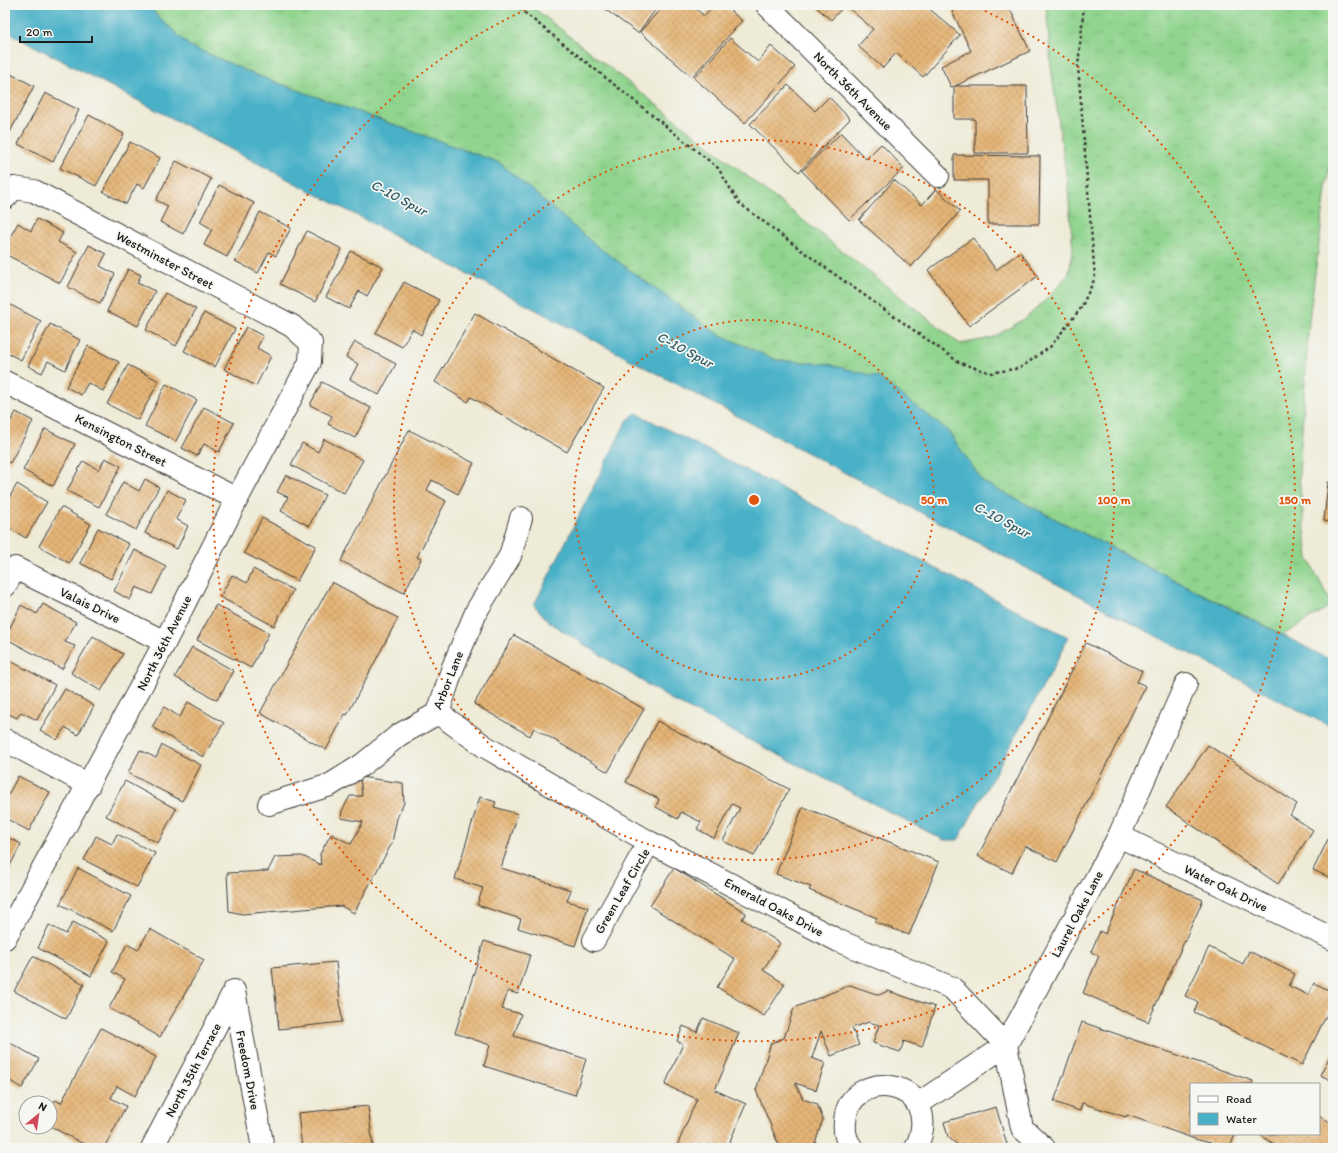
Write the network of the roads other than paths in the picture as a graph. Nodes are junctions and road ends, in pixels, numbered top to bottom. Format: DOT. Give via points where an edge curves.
graph roads {
  1 [pos="767,5"];
  2 [pos="938,176"];
  3 [pos="9,193"];
  4 [pos="311,343"];
  5 [pos="5,382"];
  6 [pos="237,499"];
  7 [pos="521,518"];
  8 [pos="10,577"];
  9 [pos="165,642"];
  10 [pos="1186,684"];
  11 [pos="438,713"];
  12 [pos="5,740"];
  13 [pos="89,785"];
  14 [pos="269,804"];
  15 [pos="1119,836"];
  16 [pos="649,842"];
  17 [pos="8,926"];
  18 [pos="1333,939"];
  19 [pos="594,940"];
  20 [pos="234,991"];
  21 [pos="1006,1045"];
  22 [pos="918,1104"];
  23 [pos="152,1148"];
  24 [pos="263,1148"];
  25 [pos="852,1148"];
  26 [pos="916,1148"];
  27 [pos="1044,1148"];
  1 -- 2 [label="street, North 36th Avenue"];
  3 -- 4 [label="street, Westminster Street" via="34,191 41,194 292,326"];
  4 -- 6 [label="street, North 36th Avenue" via="310,362"];
  5 -- 6 [label="street, Kensington Street"];
  6 -- 9 [label="street, North 36th Avenue"];
  7 -- 11 [label="street, Arbor Lane" via="510,556 477,610 453,667"];
  8 -- 9 [label="street, Valais Drive"];
  9 -- 13 [label="street, North 36th Avenue"];
  10 -- 15 [label="street, Laurel Oaks Lane"];
  11 -- 14 [label="street, Arbor Lane" via="399,735 362,765 330,785"];
  11 -- 16 [label="street, Emerald Oaks Drive" via="484,746"];
  12 -- 13 [label="street"];
  13 -- 17 [label="street, North 36th Avenue"];
  15 -- 18 [label="street, Water Oak Drive"];
  15 -- 21 [label="street, Laurel Oaks Lane"];
  16 -- 19 [label="street, Green Leaf Circle"];
  16 -- 21 [label="street, Emerald Oaks Drive" via="839,941 952,988"];
  20 -- 23 [label="street, North 35th Terrace"];
  20 -- 24 [label="street, Freedom Drive"];
  21 -- 22 [label="street, Laurel Oaks Lane"];
  21 -- 27 [label="street" via="1022,1128"];
  22 -- 25 [label="street" via="908,1093 893,1086 878,1086 863,1091 852,1102 845,1116 844,1131"];
  22 -- 26 [label="street" via="924,1119 923,1134"];
}
